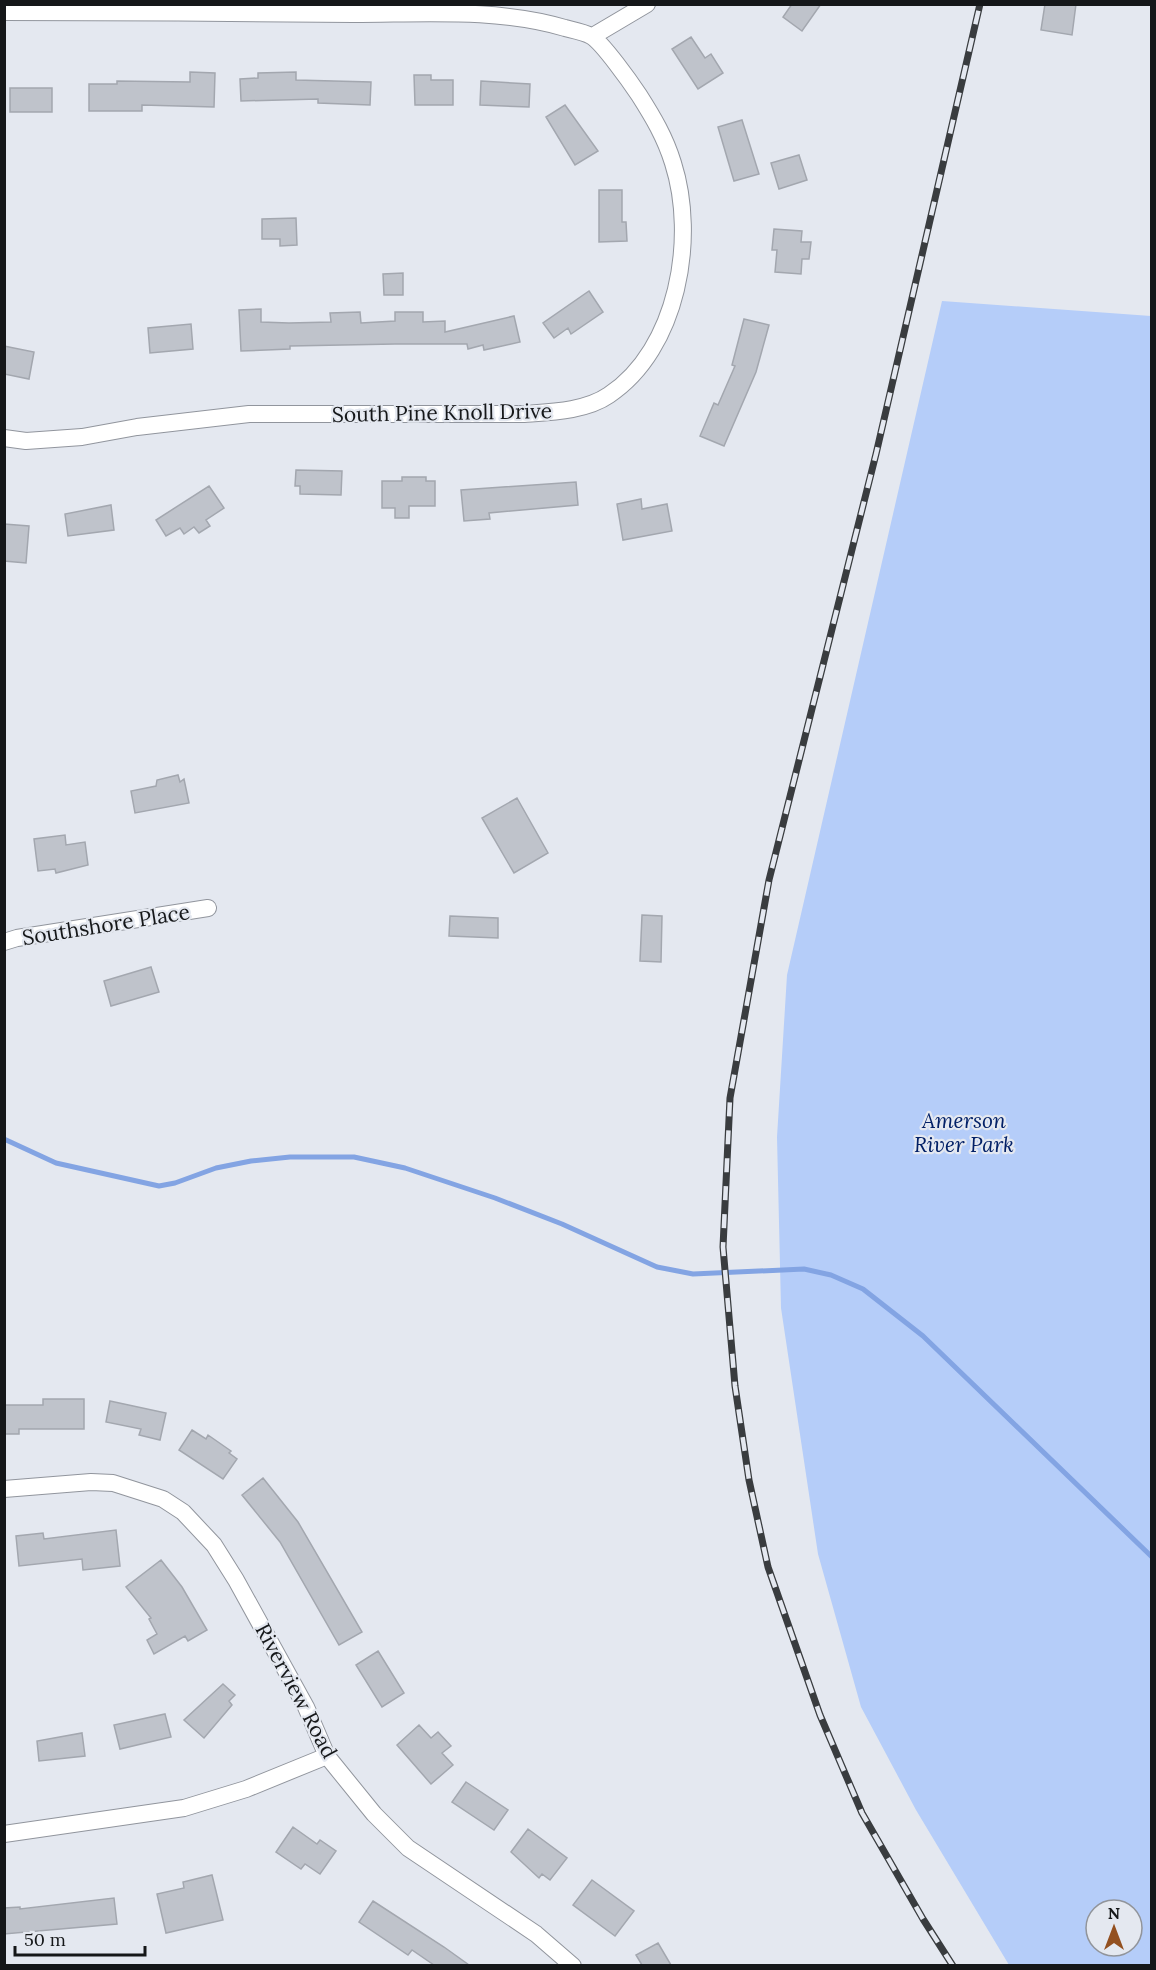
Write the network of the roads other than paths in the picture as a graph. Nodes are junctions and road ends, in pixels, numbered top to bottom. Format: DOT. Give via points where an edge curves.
graph roads {
  1 [pos="647,4"];
  2 [pos="4,12"];
  3 [pos="593,36"];
  4 [pos="4,438"];
  5 [pos="208,908"];
  6 [pos="4,942"];
  7 [pos="4,1489"];
  8 [pos="327,1756"];
  9 [pos="4,1834"];
  10 [pos="573,1965"];
  1 -- 3 [label="street"];
  2 -- 3 [label="street" via="462,14 538,20"];
  3 -- 4 [label="street, South Pine Knoll Drive" via="660,127 674,165 681,206 679,275 668,319 631,375 607,397 543,413 249,414 82,437 26,441"];
  5 -- 6 [label="street, Southshore Place"];
  7 -- 8 [label="street, Riverview Road" via="113,1483 163,1499 183,1512 214,1545 236,1580 306,1707"];
  8 -- 9 [label="street" via="246,1789 184,1808"];
  8 -- 10 [label="street, Riverview Road" via="374,1814 408,1848 536,1934"];
}
